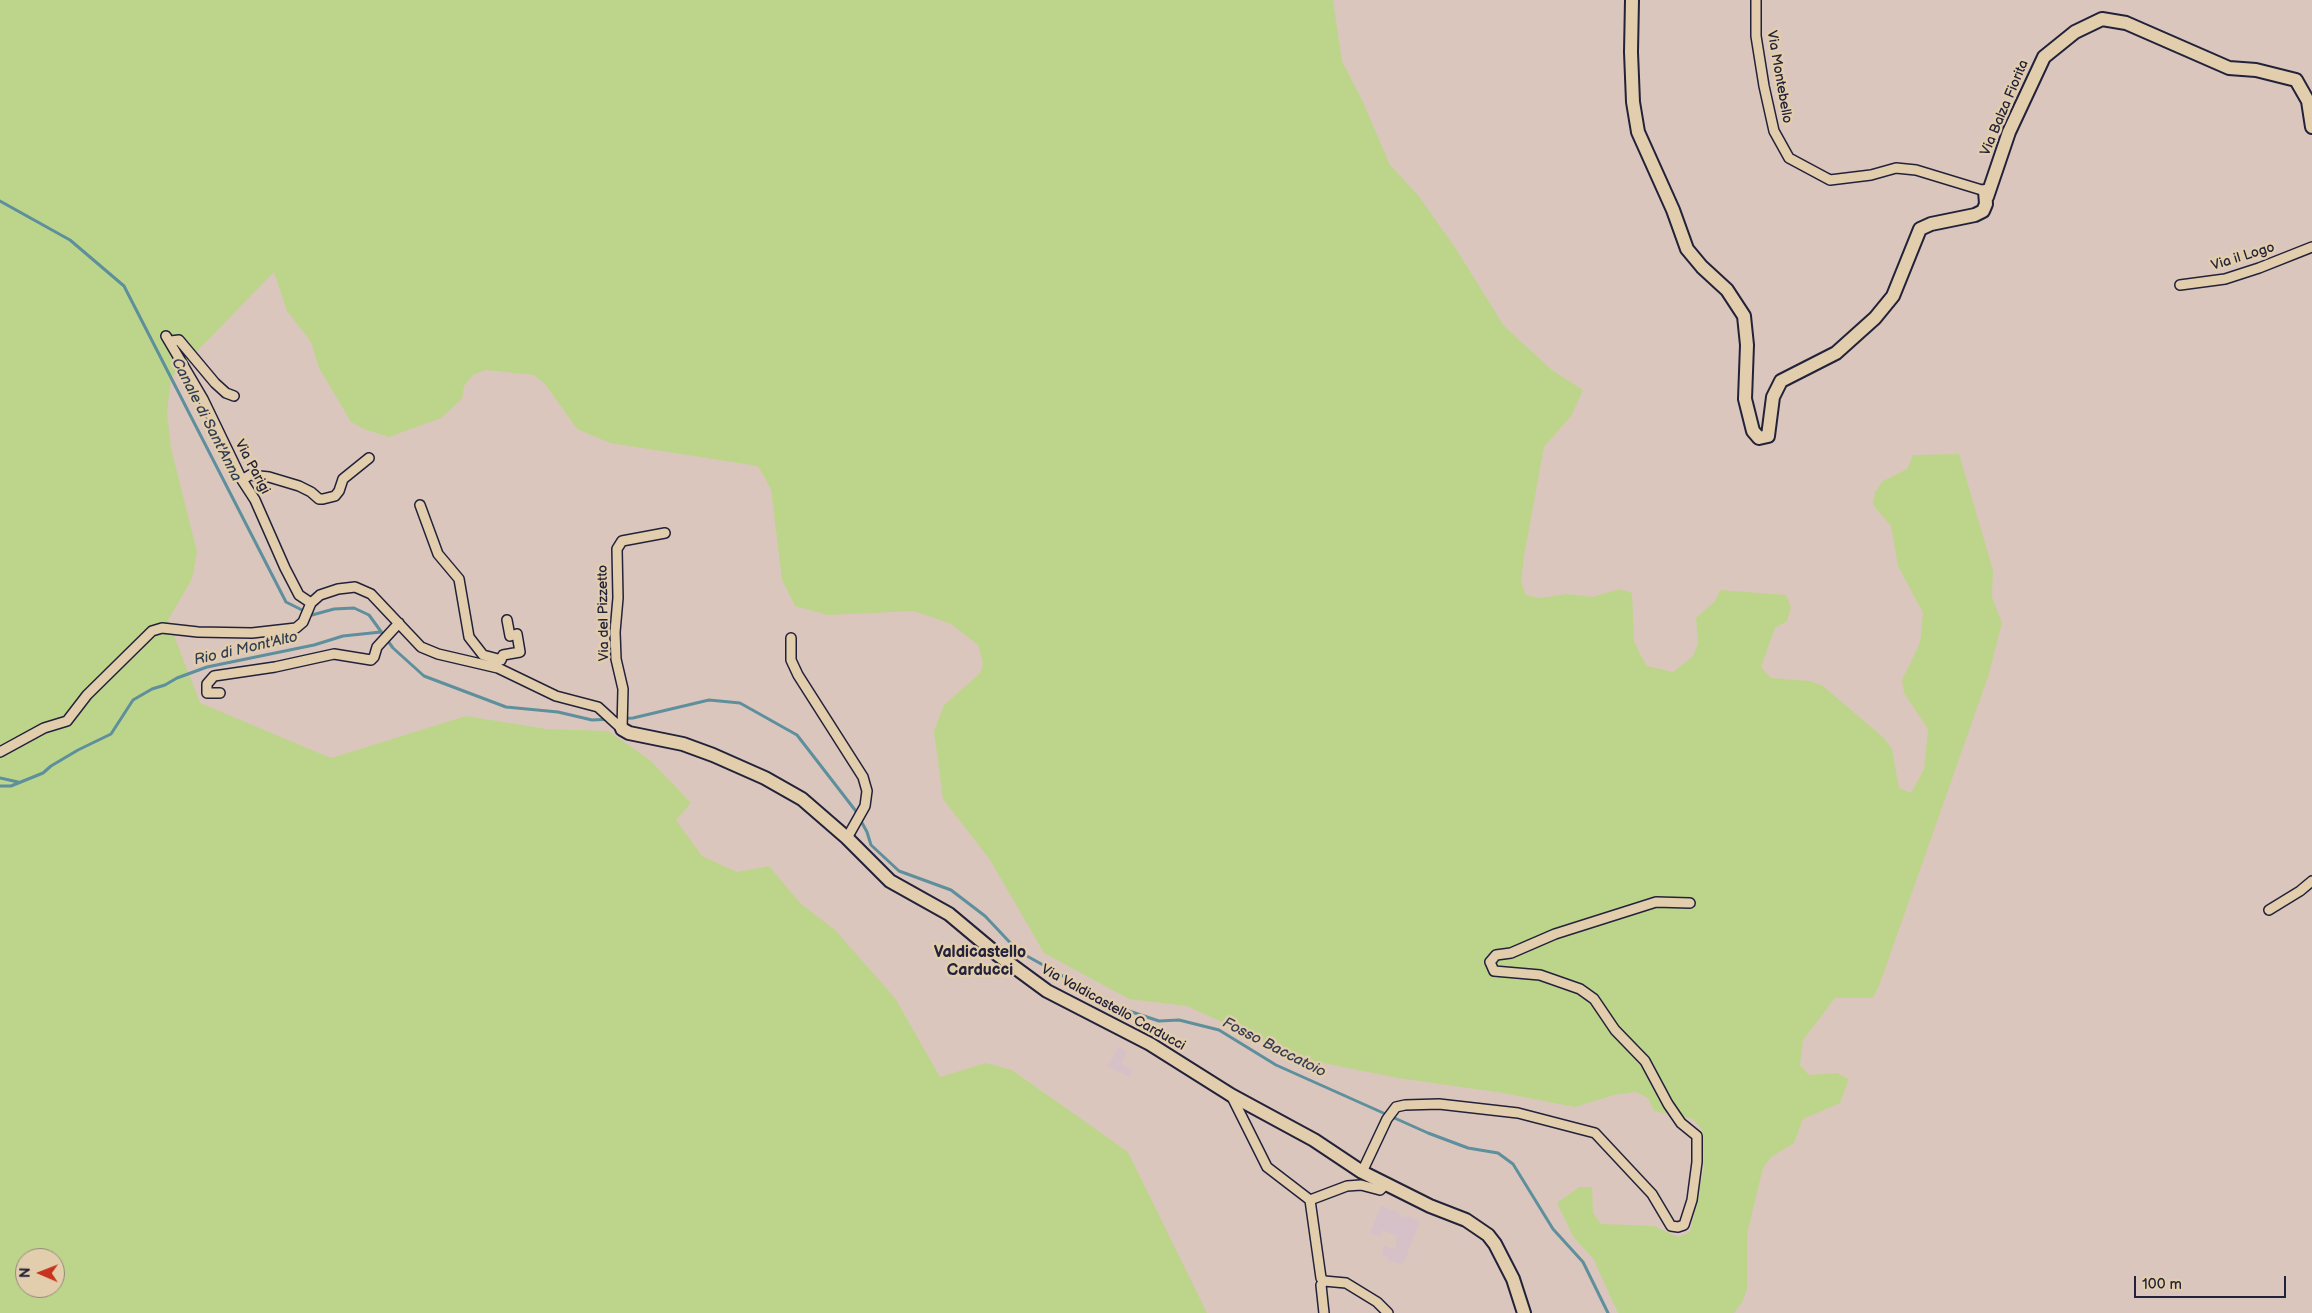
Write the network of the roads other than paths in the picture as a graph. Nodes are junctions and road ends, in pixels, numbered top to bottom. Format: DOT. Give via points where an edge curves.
graph roads {
  1 [pos="1632,0"];
  2 [pos="1756,0"];
  3 [pos="2312,127"];
  4 [pos="1986,194"];
  5 [pos="2312,247"];
  6 [pos="2180,286"];
  7 [pos="234,396"];
  8 [pos="369,458"];
  9 [pos="242,480"];
  10 [pos="420,505"];
  11 [pos="665,533"];
  12 [pos="310,604"];
  13 [pos="507,620"];
  14 [pos="397,625"];
  15 [pos="790,638"];
  16 [pos="498,664"];
  17 [pos="220,694"];
  18 [pos="622,729"];
  19 [pos="0,752"];
  20 [pos="847,838"];
  21 [pos="2312,881"];
  22 [pos="1690,903"];
  23 [pos="2269,910"];
  24 [pos="1231,1095"];
  25 [pos="1362,1172"];
  26 [pos="1386,1184"];
  27 [pos="1310,1200"];
  28 [pos="1324,1281"];
  29 [pos="1324,1313"];
  30 [pos="1388,1313"];
  31 [pos="1524,1313"];
  1 -- 4 [label="street" via="1633,102 1638,132 1687,249 1727,290 1744,316 1747,345 1745,399 1753,431 1759,438 1768,436 1773,397 1781,381 1836,353 1875,318 1893,296 1920,229 1983,211"];
  2 -- 4 [label="street, Via Montebello" via="1756,36 1764,86 1774,131 1789,158 1830,180 1896,168 1916,170"];
  3 -- 4 [label="street, Via Balza Fiorita" via="2308,101 2296,80 2256,70 2229,68 2126,23 2102,18 2075,32 2044,57 2009,132"];
  5 -- 6 [label="street, Via il Logo" via="2225,279"];
  7 -- 9 [label="street, Via Parigi" via="215,383 179,340 169,338 218,427"];
  8 -- 9 [label="street" via="343,479 335,496 323,499 299,486 268,477 250,475"];
  9 -- 12 [label="street, Via Parigi" via="255,500 299,595"];
  10 -- 16 [label="street" via="438,554 459,579 469,637 483,655"];
  11 -- 18 [label="street, Via del Pizzetto" via="622,542 617,549 615,632 616,659 623,689"];
  12 -- 14 [label="street, Via Valdicastello Carducci" via="320,595 355,587 371,594"];
  12 -- 19 [label="street" via="303,622 296,628 262,632 198,632 162,628 152,631 87,695 68,721 44,728"];
  13 -- 16 [label="street" via="510,636 517,634 520,652 503,655"];
  14 -- 16 [label="street, Via Valdicastello Carducci" via="421,647 438,654"];
  14 -- 17 [label="street" via="370,660 334,654 214,676 206,684 207,692"];
  15 -- 20 [label="street" via="791,660 798,676 863,777 867,791 865,806"];
  16 -- 18 [label="street, Via Valdicastello Carducci" via="556,696 598,706"];
  18 -- 20 [label="street, Via Valdicastello Carducci" via="683,744 765,778 802,799"];
  20 -- 24 [label="street, Via Valdicastello Carducci" via="890,881 949,914 1047,991 1150,1044"];
  21 -- 23 [label="street"];
  22 -- 25 [label="street" via="1656,902 1554,934 1511,953 1496,955 1490,962 1494,971 1540,975 1580,989 1594,999 1616,1030 1645,1061 1681,1123 1697,1136 1693,1190 1684,1225 1671,1226 1652,1194 1595,1133 1518,1113 1405,1104 1390,1115"];
  24 -- 25 [label="street, Via Valdicastello Carducci" via="1314,1140"];
  24 -- 27 [label="street" via="1267,1167"];
  25 -- 26 [label="street, Via Valdicastello Carducci"];
  26 -- 27 [label="street" via="1380,1190 1361,1185 1347,1186"];
  26 -- 31 [label="street, Via Valdicastello Carducci" via="1466,1220 1488,1235 1505,1262"];
  27 -- 28 [label="street" via="1320,1274"];
  28 -- 29 [label="street" via="1321,1289"];
  28 -- 30 [label="street" via="1346,1283 1377,1302"];
}
